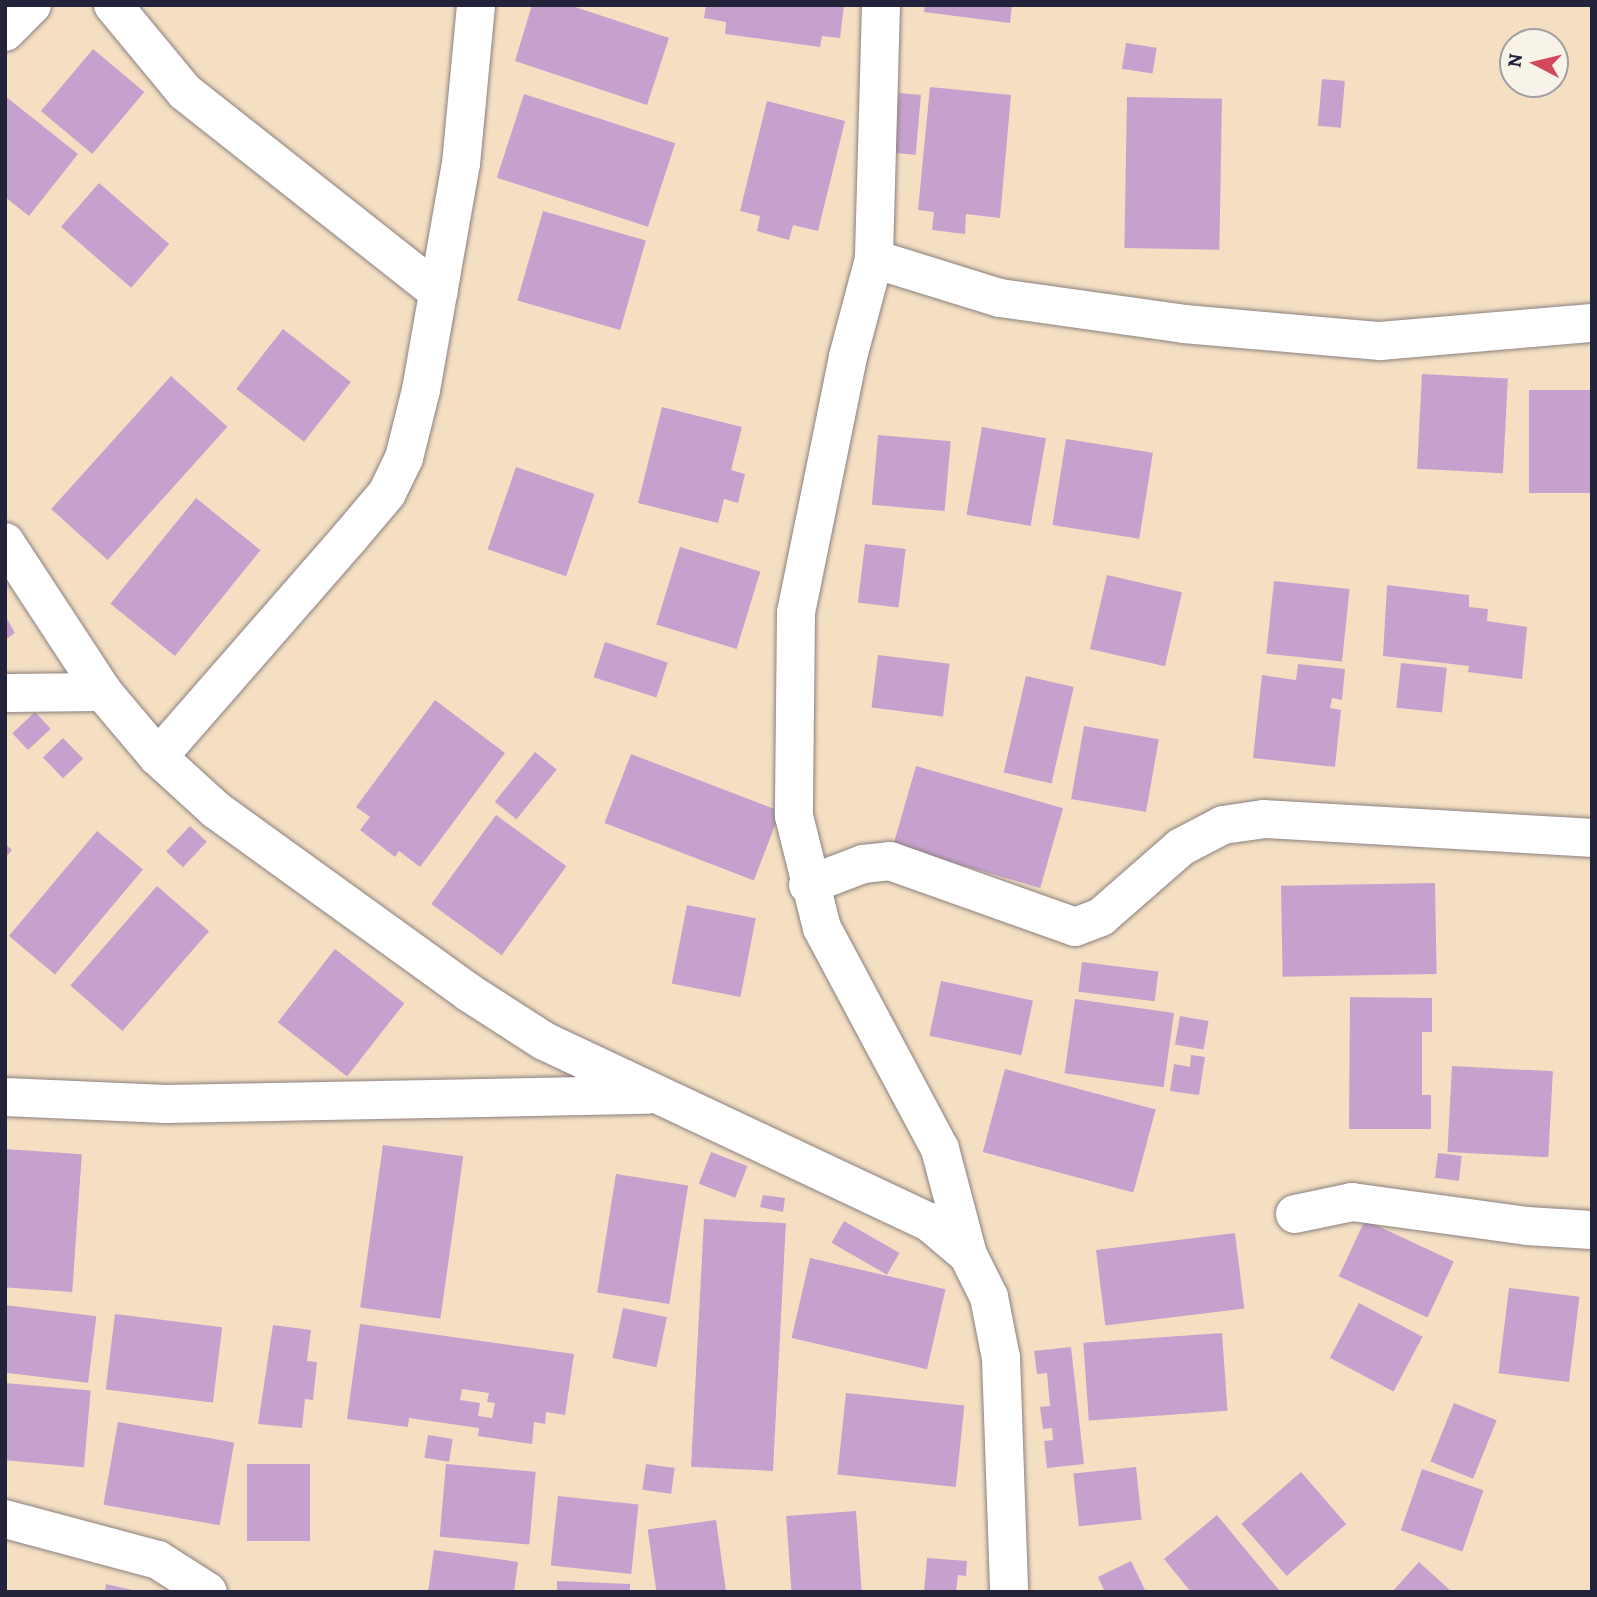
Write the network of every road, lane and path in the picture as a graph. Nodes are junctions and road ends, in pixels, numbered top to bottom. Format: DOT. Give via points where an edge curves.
graph roads {
  1 [pos="32,5"];
  2 [pos="113,5"];
  3 [pos="476,5"];
  4 [pos="881,5"];
  5 [pos="5,32"];
  6 [pos="874,258"];
  7 [pos="438,292"];
  8 [pos="1592,323"];
  9 [pos="5,542"];
  10 [pos="103,692"];
  11 [pos="5,693"];
  12 [pos="158,757"];
  13 [pos="1592,838"];
  14 [pos="808,885"];
  15 [pos="656,1095"];
  16 [pos="5,1097"];
  17 [pos="1295,1214"];
  18 [pos="1592,1230"];
  19 [pos="968,1255"];
  20 [pos="5,1519"];
  21 [pos="208,1592"];
  22 [pos="1009,1592"];
  1 -- 5 [label="street"];
  2 -- 7 [label="street" via="185,92"];
  3 -- 7 [label="street" via="461,164"];
  4 -- 6 [label="street"];
  6 -- 8 [label="street" via="1000,298 1184,324 1380,341"];
  6 -- 14 [label="street" via="848,357 796,612 794,816"];
  7 -- 12 [label="street" via="407,447 387,493"];
  9 -- 10 [label="street"];
  10 -- 11 [label="street"];
  10 -- 12 [label="street"];
  12 -- 15 [label="street" via="216,810 468,992 544,1041"];
  13 -- 14 [label="street" via="1264,819 1223,825 1181,847 1101,917 1075,928 890,861 863,864"];
  14 -- 19 [label="street" via="822,928 940,1149"];
  15 -- 16 [label="street" via="166,1104"];
  15 -- 19 [label="street" via="929,1222"];
  17 -- 18 [label="street" via="1352,1202 1527,1226"];
  19 -- 22 [label="street" via="989,1297 1001,1358"];
  20 -- 21 [label="street" via="158,1560"];
}
